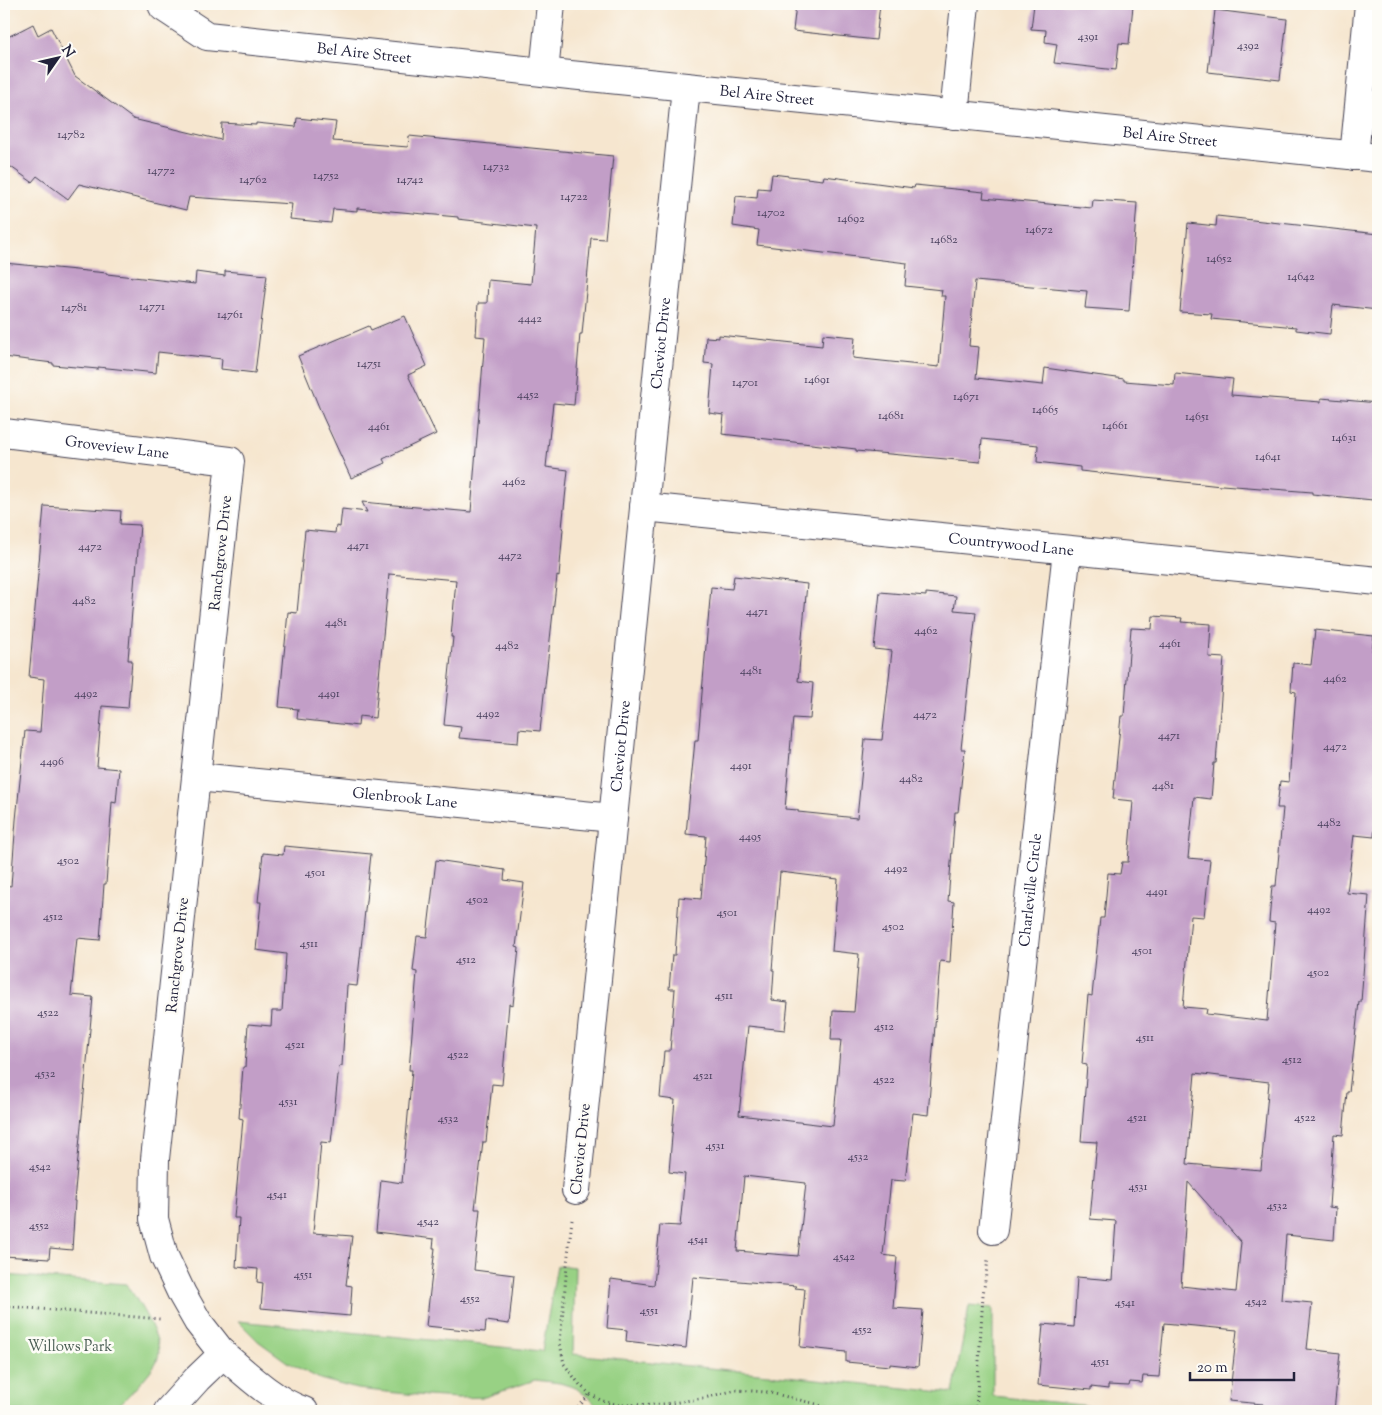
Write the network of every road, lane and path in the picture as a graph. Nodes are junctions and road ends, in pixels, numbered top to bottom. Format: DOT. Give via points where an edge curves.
graph roads {
  1 [pos="550,4"];
  2 [pos="965,4"];
  3 [pos="1369,4"];
  4 [pos="163,5"];
  5 [pos="544,72"];
  6 [pos="686,87"];
  7 [pos="954,115"];
  8 [pos="1366,157"];
  9 [pos="4,433"];
  10 [pos="230,461"];
  11 [pos="644,507"];
  12 [pos="1067,550"];
  13 [pos="1378,581"];
  14 [pos="196,777"];
  15 [pos="613,818"];
  16 [pos="576,1190"];
  17 [pos="993,1230"];
  18 [pos="4,1306"];
  19 [pos="155,1318"];
  20 [pos="223,1354"];
  21 [pos="590,1394"];
  22 [pos="168,1411"];
  23 [pos="304,1411"];
  24 [pos="576,1411"];
  25 [pos="835,1411"];
  26 [pos="976,1411"];
  1 -- 5 [label="street"];
  2 -- 7 [label="street"];
  3 -- 8 [label="street"];
  4 -- 5 [label="street, Bel Aire Street" via="207,36"];
  5 -- 6 [label="street, Bel Aire Street"];
  6 -- 7 [label="street, Bel Aire Street"];
  6 -- 11 [label="street, Cheviot Drive"];
  7 -- 8 [label="street, Bel Aire Street"];
  9 -- 10 [label="street, Groveview Lane"];
  10 -- 14 [label="street, Ranchgrove Drive"];
  11 -- 12 [label="street, Countrywood Lane"];
  11 -- 15 [label="street, Cheviot Drive"];
  12 -- 13 [label="street, Countrywood Lane"];
  12 -- 17 [label="street, Charleville Circle"];
  14 -- 15 [label="street, Glenbrook Lane"];
  14 -- 20 [label="street, Ranchgrove Drive" via="155,1158 154,1219 164,1256 182,1294 200,1326"];
  15 -- 16 [label="street, Cheviot Drive"];
  16 -- 21 [label="path, Cheviot Drive" via="560,1344 564,1364"];
  17 -- 26 [label="path" via="983,1295"];
  18 -- 19 [label="path"];
  20 -- 22 [label="street"];
  20 -- 23 [label="street, Ranchgrove Drive" via="254,1381 292,1407"];
  21 -- 24 [label="path"];
  21 -- 25 [label="path" via="619,1405 666,1404 736,1390 767,1392"];
}
